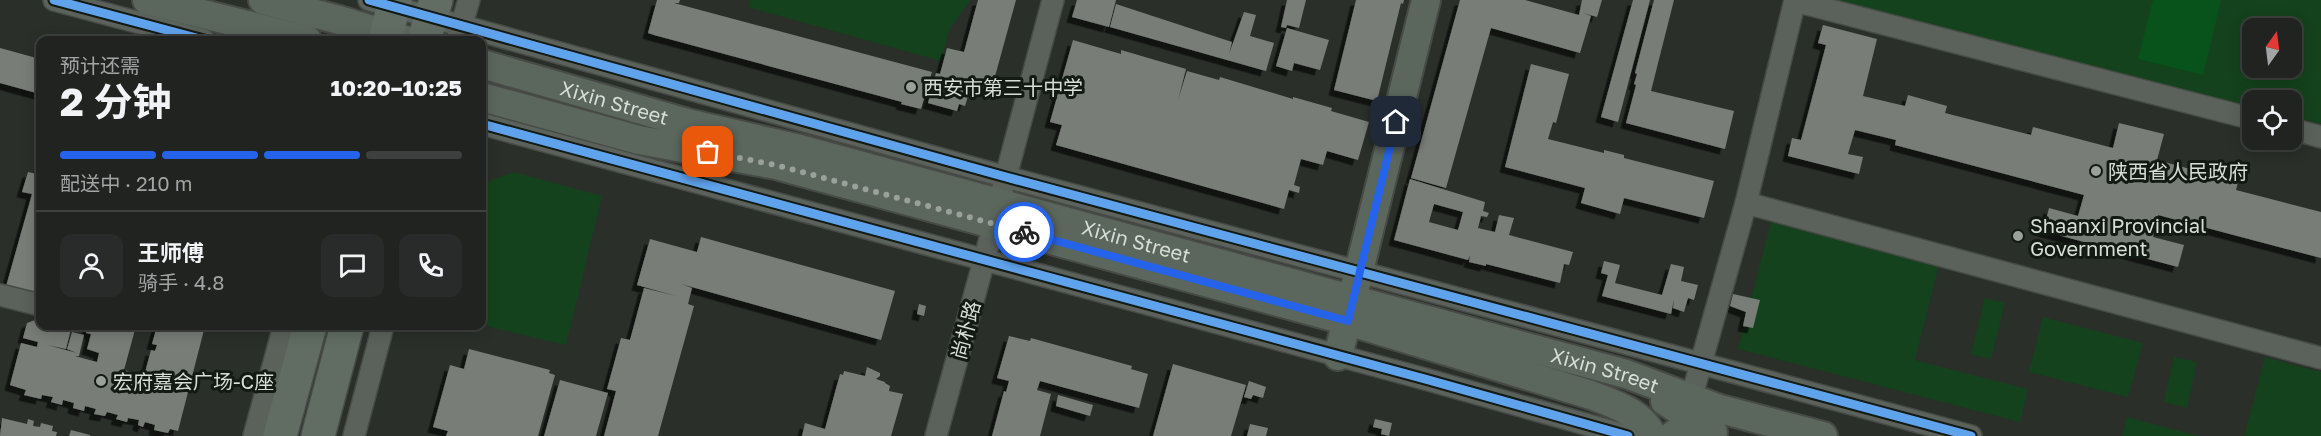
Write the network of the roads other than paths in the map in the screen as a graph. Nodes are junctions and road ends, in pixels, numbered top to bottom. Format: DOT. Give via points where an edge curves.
graph roads {
  1 [pos="54,0"];
  2 [pos="147,0"];
  3 [pos="263,0"];
  4 [pos="468,0"];
  5 [pos="1053,0"];
  6 [pos="1426,0"];
  7 [pos="1795,0"];
  8 [pos="380,19"];
  9 [pos="430,19"];
  10 [pos="172,26"];
  11 [pos="459,33"];
  12 [pos="195,36"];
  13 [pos="268,36"];
  14 [pos="486,41"];
  15 [pos="486,65"];
  16 [pos="486,98"];
  17 [pos="2242,116"];
  18 [pos="486,125"];
  19 [pos="2302,132"];
  20 [pos="2321,137"];
  21 [pos="1000,201"];
  22 [pos="1746,203"];
  23 [pos="984,260"];
  24 [pos="1360,271"];
  25 [pos="0,296"];
  26 [pos="36,304"];
  27 [pos="1350,310"];
  28 [pos="283,330"];
  29 [pos="309,330"];
  30 [pos="345,330"];
  31 [pos="382,330"];
  32 [pos="1338,356"];
  33 [pos="2321,358"];
  34 [pos="1701,364"];
  35 [pos="1626,374"];
  36 [pos="1691,399"];
  37 [pos="1720,425"];
  38 [pos="254,436"];
  39 [pos="280,436"];
  40 [pos="318,436"];
  41 [pos="354,436"];
  42 [pos="936,436"];
  43 [pos="1628,436"];
  44 [pos="1652,436"];
  45 [pos="1672,436"];
  46 [pos="1823,436"];
  47 [pos="1971,436"];
  1 -- 10 [label="street"];
  2 -- 10 [label="main road"];
  3 -- 8 [label="main road"];
  4 -- 11 [label="street"];
  5 -- 21 [label="street, 尚朴路"];
  6 -- 24 [label="main road"];
  7 -- 17 [label="street"];
  7 -- 22 [label="street"];
  8 -- 9 [label="street"];
  9 -- 11 [label="street"];
  10 -- 12 [label="street"];
  10 -- 13 [label="main road"];
  14 -- 21 [label="street"];
  15 -- 21 [label="main road, Xixin Street" via="687,123"];
  16 -- 21 [label="main road, Xixin Street" via="639,140"];
  18 -- 23 [label="street"];
  19 -- 20 [label="street"];
  21 -- 23 [label="street, 尚朴路"];
  21 -- 24 [label="street"];
  21 -- 27 [label="main road, Xixin Street"];
  22 -- 33 [label="street"];
  22 -- 34 [label="street"];
  23 -- 32 [label="street"];
  23 -- 42 [label="street, 尚朴路"];
  24 -- 27 [label="main road"];
  24 -- 34 [label="street"];
  25 -- 26 [label="street"];
  27 -- 32 [label="main road"];
  27 -- 35 [label="main road, Xixin Street"];
  27 -- 44 [label="main road, Xixin Street" via="1618,406 1637,418"];
  28 -- 38 [label="street"];
  29 -- 39 [label="main road"];
  30 -- 40 [label="main road"];
  31 -- 41 [label="street"];
  32 -- 43 [label="street"];
  34 -- 36 [label="street"];
  34 -- 47 [label="street"];
  35 -- 36 [label="main road, Xixin Street"];
  35 -- 37 [label="main road"];
  36 -- 37 [label="main road, Xixin Street"];
  37 -- 45 [label="main road" via="1685,429"];
  37 -- 46 [label="main road"];
}
